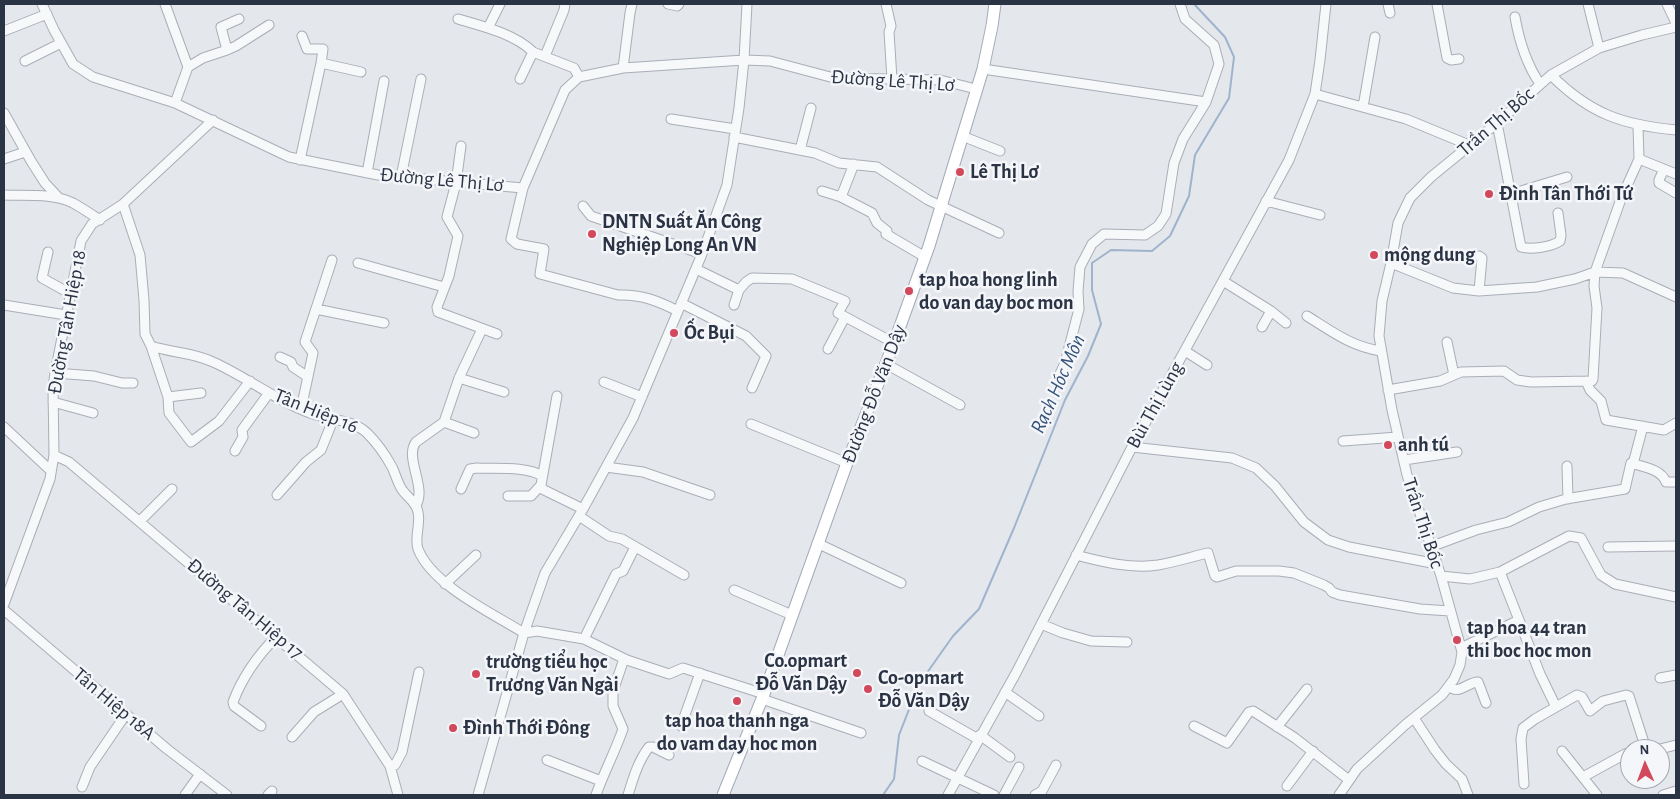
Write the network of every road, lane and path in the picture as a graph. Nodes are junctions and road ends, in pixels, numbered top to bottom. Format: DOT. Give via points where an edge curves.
graph roads {
  1 [pos="42,4"];
  2 [pos="165,4"];
  3 [pos="500,4"];
  4 [pos="565,4"];
  5 [pos="632,4"];
  6 [pos="668,4"];
  7 [pos="679,4"];
  8 [pos="747,4"];
  9 [pos="886,4"];
  10 [pos="995,4"];
  11 [pos="1180,4"];
  12 [pos="1326,4"];
  13 [pos="1437,4"];
  14 [pos="1588,4"];
  15 [pos="1667,4"];
  16 [pos="47,14"];
  17 [pos="1515,18"];
  18 [pos="239,19"];
  19 [pos="458,19"];
  20 [pos="269,24"];
  21 [pos="1676,25"];
  22 [pos="488,28"];
  23 [pos="4,31"];
  24 [pos="302,36"];
  25 [pos="1376,38"];
  26 [pos="61,43"];
  27 [pos="1599,48"];
  28 [pos="227,50"];
  29 [pos="533,52"];
  30 [pos="545,56"];
  31 [pos="1459,59"];
  32 [pos="744,60"];
  33 [pos="25,61"];
  34 [pos="321,63"];
  35 [pos="188,67"];
  36 [pos="623,68"];
  37 [pos="983,69"];
  38 [pos="361,72"];
  39 [pos="1552,75"];
  40 [pos="579,77"];
  41 [pos="520,78"];
  42 [pos="421,79"];
  43 [pos="892,79"];
  44 [pos="384,81"];
  45 [pos="1540,84"];
  46 [pos="976,89"];
  47 [pos="1315,94"];
  48 [pos="1206,102"];
  49 [pos="175,104"];
  50 [pos="1363,107"];
  51 [pos="810,108"];
  52 [pos="4,113"];
  53 [pos="671,119"];
  54 [pos="213,120"];
  55 [pos="1497,123"];
  56 [pos="1638,126"];
  57 [pos="1676,130"];
  58 [pos="734,133"];
  59 [pos="962,136"];
  60 [pos="1468,145"];
  61 [pos="461,146"];
  62 [pos="800,150"];
  63 [pos="1000,151"];
  64 [pos="25,152"];
  65 [pos="4,159"];
  66 [pos="1638,159"];
  67 [pos="300,160"];
  68 [pos="854,164"];
  69 [pos="1664,169"];
  70 [pos="367,173"];
  71 [pos="1676,174"];
  72 [pos="401,177"];
  73 [pos="1567,177"];
  74 [pos="456,182"];
  75 [pos="523,188"];
  76 [pos="822,191"];
  77 [pos="1676,193"];
  78 [pos="1511,194"];
  79 [pos="4,195"];
  80 [pos="841,197"];
  81 [pos="59,198"];
  82 [pos="1266,201"];
  83 [pos="123,204"];
  84 [pos="942,205"];
  85 [pos="583,206"];
  86 [pos="1558,213"];
  87 [pos="1320,215"];
  88 [pos="100,220"];
  89 [pos="999,233"];
  90 [pos="48,252"];
  91 [pos="702,254"];
  92 [pos="925,256"];
  93 [pos="1479,256"];
  94 [pos="332,260"];
  95 [pos="358,263"];
  96 [pos="1391,263"];
  97 [pos="696,269"];
  98 [pos="1595,272"];
  99 [pos="1223,281"];
  100 [pos="444,287"];
  101 [pos="739,290"];
  102 [pos="1478,291"];
  103 [pos="71,294"];
  104 [pos="1676,297"];
  105 [pos="4,305"];
  106 [pos="734,305"];
  107 [pos="679,307"];
  108 [pos="316,309"];
  109 [pos="1271,311"];
  110 [pos="66,315"];
  111 [pos="1307,316"];
  112 [pos="845,317"];
  113 [pos="384,323"];
  114 [pos="1286,323"];
  115 [pos="1262,327"];
  116 [pos="482,329"];
  117 [pos="497,334"];
  118 [pos="1447,342"];
  119 [pos="894,343"];
  120 [pos="151,346"];
  121 [pos="828,349"];
  122 [pos="1381,351"];
  123 [pos="1185,352"];
  124 [pos="280,357"];
  125 [pos="886,364"];
  126 [pos="1207,365"];
  127 [pos="55,373"];
  128 [pos="1454,375"];
  129 [pos="1059,376"];
  130 [pos="308,377"];
  131 [pos="459,378"];
  132 [pos="250,381"];
  133 [pos="1586,381"];
  134 [pos="604,382"];
  135 [pos="133,383"];
  136 [pos="752,388"];
  137 [pos="1388,390"];
  138 [pos="504,392"];
  139 [pos="201,393"];
  140 [pos="269,393"];
  141 [pos="557,396"];
  142 [pos="642,397"];
  143 [pos="168,398"];
  144 [pos="53,402"];
  145 [pos="960,405"];
  146 [pos="301,409"];
  147 [pos="93,414"];
  148 [pos="333,420"];
  149 [pos="444,422"];
  150 [pos="1676,423"];
  151 [pos="751,424"];
  152 [pos="1643,426"];
  153 [pos="4,427"];
  154 [pos="474,433"];
  155 [pos="1398,437"];
  156 [pos="1342,441"];
  157 [pos="1132,447"];
  158 [pos="235,451"];
  159 [pos="1457,452"];
  160 [pos="54,454"];
  161 [pos="1404,460"];
  162 [pos="847,463"];
  163 [pos="1633,464"];
  164 [pos="1567,466"];
  165 [pos="606,468"];
  166 [pos="51,472"];
  167 [pos="542,481"];
  168 [pos="1676,482"];
  169 [pos="172,489"];
  170 [pos="461,489"];
  171 [pos="277,495"];
  172 [pos="710,495"];
  173 [pos="508,496"];
  174 [pos="1568,499"];
  175 [pos="416,505"];
  176 [pos="581,512"];
  177 [pos="140,521"];
  178 [pos="817,543"];
  179 [pos="1676,546"];
  180 [pos="635,547"];
  181 [pos="1430,547"];
  182 [pos="1608,547"];
  183 [pos="476,554"];
  184 [pos="1076,555"];
  185 [pos="1437,564"];
  186 [pos="1500,572"];
  187 [pos="684,575"];
  188 [pos="1441,576"];
  189 [pos="902,583"];
  190 [pos="445,584"];
  191 [pos="734,590"];
  192 [pos="1676,597"];
  193 [pos="4,604"];
  194 [pos="4,610"];
  195 [pos="1450,611"];
  196 [pos="792,614"];
  197 [pos="1518,620"];
  198 [pos="1041,624"];
  199 [pos="524,633"];
  200 [pos="277,636"];
  201 [pos="584,639"];
  202 [pos="1128,642"];
  203 [pos="1461,648"];
  204 [pos="624,659"];
  205 [pos="419,672"];
  206 [pos="700,673"];
  207 [pos="1676,676"];
  208 [pos="1660,678"];
  209 [pos="1450,686"];
  210 [pos="1307,689"];
  211 [pos="1005,692"];
  212 [pos="343,694"];
  213 [pos="763,697"];
  214 [pos="1486,703"];
  215 [pos="1556,707"];
  216 [pos="929,711"];
  217 [pos="126,714"];
  218 [pos="1039,716"];
  219 [pos="1414,718"];
  220 [pos="261,726"];
  221 [pos="680,726"];
  222 [pos="1194,726"];
  223 [pos="1277,727"];
  224 [pos="861,733"];
  225 [pos="292,737"];
  226 [pos="979,737"];
  227 [pos="1643,739"];
  228 [pos="1562,751"];
  229 [pos="1313,752"];
  230 [pos="669,755"];
  231 [pos="1010,757"];
  232 [pos="1620,757"];
  233 [pos="547,760"];
  234 [pos="922,761"];
  235 [pos="1056,765"];
  236 [pos="390,766"];
  237 [pos="1019,767"];
  238 [pos="200,774"];
  239 [pos="958,777"];
  240 [pos="1583,777"];
  241 [pos="1349,780"];
  242 [pos="601,781"];
  243 [pos="1524,784"];
  244 [pos="82,786"];
  245 [pos="1287,786"];
  246 [pos="1676,791"];
  247 [pos="185,795"];
  248 [pos="227,795"];
  249 [pos="398,795"];
  250 [pos="478,795"];
  251 [pos="596,795"];
  252 [pos="628,795"];
  253 [pos="723,795"];
  254 [pos="948,795"];
  255 [pos="994,795"];
  256 [pos="1004,795"];
  257 [pos="1035,795"];
  258 [pos="1339,795"];
  259 [pos="1468,795"];
  260 [pos="1597,795"];
  261 [pos="1663,795"];
  1 -- 16 [label="street, Đường Lê Thị Lơ"];
  2 -- 35 [label="street"];
  3 -- 22 [label="street"];
  4 -- 30 [label="street"];
  5 -- 36 [label="street"];
  6 -- 7 [label="street"];
  8 -- 32 [label="street"];
  9 -- 43 [label="street" via="891,26"];
  10 -- 37 [label="main road, Đường Đỗ Văn Dậy"];
  11 -- 48 [label="street" via="1184,19 1214,45 1219,64"];
  12 -- 47 [label="street, Bùi Thị Lùng"];
  13 -- 31 [label="street" via="1448,58"];
  14 -- 27 [label="street"];
  15 -- 21 [label="street"];
  16 -- 23 [label="street"];
  16 -- 26 [label="street, Đường Lê Thị Lơ"];
  17 -- 45 [label="street" via="1524,50"];
  18 -- 28 [label="street" via="221,28"];
  19 -- 22 [label="street"];
  20 -- 28 [label="street"];
  21 -- 27 [label="street, Trần Thị Bốc"];
  22 -- 29 [label="street"];
  24 -- 34 [label="street" via="307,49 323,49"];
  25 -- 50 [label="street"];
  26 -- 33 [label="street"];
  26 -- 49 [label="street, Đường Lê Thị Lơ" via="73,64 93,77"];
  27 -- 39 [label="street, Trần Thị Bốc"];
  28 -- 35 [label="street"];
  29 -- 30 [label="street"];
  29 -- 41 [label="street"];
  30 -- 40 [label="street" via="574,68"];
  32 -- 36 [label="street, Đường Lê Thị Lơ"];
  32 -- 43 [label="street, Đường Lê Thị Lơ" via="770,61 834,78"];
  32 -- 58 [label="street"];
  34 -- 38 [label="street"];
  34 -- 67 [label="street"];
  35 -- 49 [label="street"];
  36 -- 40 [label="street, Đường Lê Thị Lơ"];
  37 -- 46 [label="main road, Đường Đỗ Văn Dậy"];
  37 -- 48 [label="street"];
  39 -- 45 [label="street, Trần Thị Bốc"];
  39 -- 56 [label="street" via="1566,90 1587,104 1616,120"];
  40 -- 75 [label="street, Đường Lê Thị Lơ" via="565,90"];
  42 -- 72 [label="street"];
  43 -- 46 [label="street, Đường Lê Thị Lơ" via="940,80"];
  44 -- 70 [label="street"];
  45 -- 55 [label="street, Trần Thị Bốc"];
  46 -- 59 [label="main road, Đường Đỗ Văn Dậy"];
  47 -- 50 [label="street"];
  47 -- 82 [label="street, Bùi Thị Lùng" via="1289,160"];
  48 -- 129 [label="street" via="1183,139 1174,163 1166,214 1158,226 1145,235 1104,234 1092,244 1080,267 1079,309"];
  49 -- 54 [label="street, Đường Lê Thị Lơ"];
  50 -- 60 [label="street" via="1406,119"];
  51 -- 62 [label="street"];
  52 -- 64 [label="street"];
  53 -- 58 [label="street"];
  54 -- 67 [label="street, Đường Lê Thị Lơ"];
  54 -- 83 [label="street, Đường Tân Hiệp 18"];
  55 -- 60 [label="street, Trần Thị Bốc"];
  55 -- 78 [label="street"];
  56 -- 57 [label="street"];
  56 -- 66 [label="street"];
  58 -- 62 [label="street"];
  58 -- 91 [label="street" via="727,185"];
  59 -- 63 [label="street"];
  59 -- 84 [label="main road, Đường Đỗ Văn Dậy"];
  60 -- 96 [label="street, Trần Thị Bốc" via="1410,198 1398,223"];
  61 -- 74 [label="street"];
  62 -- 68 [label="street" via="839,163"];
  64 -- 65 [label="street"];
  64 -- 81 [label="street"];
  66 -- 69 [label="street"];
  66 -- 98 [label="street" via="1620,199"];
  67 -- 70 [label="street, Đường Lê Thị Lơ"];
  68 -- 80 [label="street"];
  68 -- 84 [label="street" via="877,167 928,200"];
  69 -- 71 [label="street"];
  69 -- 77 [label="street" via="1659,183"];
  70 -- 72 [label="street, Đường Lê Thị Lơ"];
  72 -- 74 [label="street, Đường Lê Thị Lơ"];
  73 -- 78 [label="street"];
  74 -- 75 [label="street, Đường Lê Thị Lơ"];
  74 -- 100 [label="street" via="447,217 458,236"];
  75 -- 107 [label="street" via="510,239 517,244 544,249 540,274 618,295 652,298"];
  76 -- 80 [label="street"];
  78 -- 86 [label="street" via="1523,248 1560,241"];
  79 -- 81 [label="street"];
  80 -- 92 [label="street" via="872,212 886,234"];
  81 -- 88 [label="street" via="72,202"];
  82 -- 87 [label="street"];
  82 -- 99 [label="street, Bùi Thị Lùng"];
  83 -- 88 [label="street, Đường Tân Hiệp 18"];
  83 -- 120 [label="street" via="140,254 145,334"];
  84 -- 89 [label="street"];
  84 -- 92 [label="main road, Đường Đỗ Văn Dậy"];
  85 -- 91 [label="street" via="591,216"];
  88 -- 103 [label="street, Đường Tân Hiệp 18" via="92,224 81,241"];
  90 -- 103 [label="street" via="42,278"];
  91 -- 97 [label="street"];
  92 -- 119 [label="main road, Đường Đỗ Văn Dậy"];
  93 -- 102 [label="street" via="1482,260"];
  94 -- 108 [label="street"];
  95 -- 100 [label="street"];
  96 -- 102 [label="street" via="1453,288"];
  96 -- 122 [label="street, Trần Thị Bốc" via="1378,336"];
  97 -- 101 [label="street"];
  97 -- 107 [label="street"];
  98 -- 102 [label="street" via="1536,287"];
  98 -- 104 [label="street" via="1623,273"];
  98 -- 133 [label="street" via="1594,376 1592,381"];
  99 -- 109 [label="street"];
  99 -- 123 [label="street, Bùi Thị Lùng"];
  100 -- 116 [label="street" via="436,307 438,312"];
  101 -- 106 [label="street"];
  101 -- 112 [label="street" via="752,278 792,279 846,301 838,313"];
  103 -- 110 [label="street, Đường Tân Hiệp 18"];
  105 -- 110 [label="street"];
  107 -- 136 [label="street" via="746,336 766,356"];
  107 -- 142 [label="street"];
  108 -- 113 [label="street"];
  108 -- 130 [label="street" via="304,342 313,353"];
  109 -- 114 [label="street"];
  109 -- 115 [label="street"];
  110 -- 127 [label="street, Đường Tân Hiệp 18"];
  111 -- 122 [label="street" via="1342,339"];
  112 -- 119 [label="street"];
  112 -- 121 [label="street"];
  116 -- 117 [label="street"];
  116 -- 131 [label="street"];
  118 -- 128 [label="street"];
  119 -- 125 [label="main road, Đường Đỗ Văn Dậy"];
  120 -- 132 [label="street, Tân Hiệp 16" via="212,361"];
  120 -- 143 [label="street"];
  122 -- 137 [label="street, Trần Thị Bốc"];
  123 -- 126 [label="street"];
  123 -- 157 [label="street, Bùi Thị Lùng"];
  124 -- 130 [label="street"];
  125 -- 145 [label="street"];
  125 -- 162 [label="main road, Đường Đỗ Văn Dậy"];
  127 -- 135 [label="street"];
  127 -- 144 [label="street, Đường Tân Hiệp 18"];
  128 -- 133 [label="street" via="1504,371 1517,380 1532,382"];
  128 -- 137 [label="street" via="1440,381"];
  130 -- 146 [label="street"];
  131 -- 138 [label="street"];
  131 -- 149 [label="street"];
  132 -- 140 [label="street, Tân Hiệp 16"];
  132 -- 143 [label="street" via="219,421 191,442 169,413"];
  133 -- 152 [label="street" via="1601,401 1606,420"];
  134 -- 142 [label="street"];
  137 -- 155 [label="street, Trần Thị Bốc"];
  139 -- 143 [label="street"];
  140 -- 146 [label="street, Tân Hiệp 16"];
  140 -- 158 [label="street" via="242,430 243,437"];
  141 -- 167 [label="street"];
  142 -- 165 [label="street"];
  144 -- 147 [label="street"];
  144 -- 160 [label="street, Đường Tân Hiệp 18"];
  146 -- 148 [label="street, Tân Hiệp 16"];
  148 -- 171 [label="street" via="321,450"];
  148 -- 175 [label="street, Tân Hiệp 16" via="353,424 366,432 380,447 401,488"];
  149 -- 154 [label="street"];
  149 -- 175 [label="street" via="414,444 419,491"];
  150 -- 152 [label="street" via="1664,430"];
  151 -- 162 [label="street"];
  152 -- 163 [label="street"];
  153 -- 166 [label="street"];
  155 -- 156 [label="street"];
  155 -- 161 [label="street, Trần Thị Bốc"];
  157 -- 184 [label="street, Bùi Thị Lùng"];
  157 -- 185 [label="street" via="1232,458 1256,468 1304,522 1328,540"];
  159 -- 161 [label="street"];
  160 -- 166 [label="street, Đường Tân Hiệp 18"];
  160 -- 177 [label="street, Đường Tân Hiệp 17" via="69,462"];
  161 -- 181 [label="street, Trần Thị Bốc"];
  162 -- 178 [label="main road, Đường Đỗ Văn Dậy"];
  163 -- 168 [label="street" via="1657,471 1666,482"];
  163 -- 174 [label="street" via="1625,489"];
  164 -- 174 [label="street"];
  165 -- 172 [label="street" via="644,472"];
  165 -- 176 [label="street"];
  166 -- 193 [label="street, Đường Tân Hiệp 18"];
  167 -- 170 [label="street" via="536,472 476,468 470,469"];
  167 -- 173 [label="street" via="531,496"];
  167 -- 176 [label="street" via="542,489"];
  169 -- 177 [label="street"];
  174 -- 181 [label="street"];
  175 -- 190 [label="street" via="419,514 418,549"];
  176 -- 180 [label="street" via="609,536"];
  176 -- 199 [label="street" via="545,574"];
  177 -- 200 [label="street, Đường Tân Hiệp 17"];
  178 -- 189 [label="street"];
  178 -- 196 [label="main road, Đường Đỗ Văn Dậy"];
  179 -- 182 [label="street"];
  180 -- 187 [label="street"];
  180 -- 201 [label="street" via="623,571 616,574"];
  181 -- 185 [label="street, Trần Thị Bốc"];
  183 -- 190 [label="street"];
  184 -- 195 [label="street" via="1124,565 1156,565 1208,553 1217,577 1236,570 1279,571 1328,587 1340,595"];
  184 -- 198 [label="street, Bùi Thị Lùng"];
  185 -- 188 [label="street, Trần Thị Bốc"];
  186 -- 188 [label="street" via="1470,579"];
  186 -- 192 [label="street" via="1569,536 1577,536 1601,575 1615,584"];
  186 -- 197 [label="street"];
  188 -- 195 [label="street, Trần Thị Bốc"];
  190 -- 199 [label="street"];
  191 -- 196 [label="street"];
  194 -- 217 [label="street, Tân Hiệp 18A"];
  195 -- 203 [label="street, Trần Thị Bốc"];
  196 -- 213 [label="main road, Đường Đỗ Văn Dậy"];
  197 -- 203 [label="street"];
  197 -- 215 [label="street"];
  198 -- 202 [label="street" via="1091,641"];
  198 -- 211 [label="street, Bùi Thị Lùng"];
  199 -- 201 [label="street"];
  199 -- 250 [label="street"];
  200 -- 212 [label="street, Đường Tân Hiệp 17"];
  200 -- 220 [label="street" via="256,662 233,702 237,709"];
  201 -- 204 [label="street"];
  203 -- 209 [label="street, Trần Thị Bốc" via="1460,666"];
  204 -- 206 [label="street" via="669,674 683,668"];
  204 -- 242 [label="street" via="613,692 613,706 623,729"];
  205 -- 236 [label="street" via="402,752"];
  206 -- 213 [label="street"];
  206 -- 221 [label="street"];
  207 -- 208 [label="street"];
  209 -- 214 [label="street" via="1456,690 1478,682"];
  209 -- 219 [label="street, Trần Thị Bốc"];
  210 -- 223 [label="street"];
  211 -- 218 [label="street"];
  211 -- 226 [label="street, Bùi Thị Lùng"];
  212 -- 225 [label="street" via="314,712"];
  212 -- 236 [label="street, Đường Tân Hiệp 17"];
  213 -- 224 [label="street"];
  213 -- 253 [label="main road, Đường Đỗ Văn Dậy"];
  215 -- 227 [label="street" via="1578,695 1590,711 1603,701 1629,696"];
  215 -- 243 [label="street" via="1523,728"];
  216 -- 226 [label="street"];
  217 -- 238 [label="street, Tân Hiệp 18A"];
  217 -- 244 [label="street" via="90,767"];
  219 -- 241 [label="street, Trần Thị Bốc"];
  219 -- 259 [label="street" via="1434,750 1462,779"];
  222 -- 223 [label="street" via="1227,743 1252,710"];
  223 -- 229 [label="street"];
  226 -- 231 [label="street"];
  226 -- 239 [label="street, Bùi Thị Lùng"];
  228 -- 240 [label="street"];
  229 -- 241 [label="street"];
  229 -- 245 [label="street"];
  230 -- 252 [label="street" via="649,747"];
  232 -- 240 [label="street"];
  233 -- 242 [label="street"];
  234 -- 239 [label="street"];
  235 -- 257 [label="street" via="1042,792"];
  236 -- 249 [label="street, Đường Tân Hiệp 17"];
  237 -- 256 [label="street"];
  238 -- 247 [label="street"];
  238 -- 248 [label="street, Tân Hiệp 18A"];
  239 -- 254 [label="street, Bùi Thị Lùng"];
  239 -- 255 [label="street"];
  240 -- 260 [label="street"];
  241 -- 258 [label="street, Trần Thị Bốc"];
  242 -- 251 [label="street"];
  246 -- 261 [label="street"];
}
